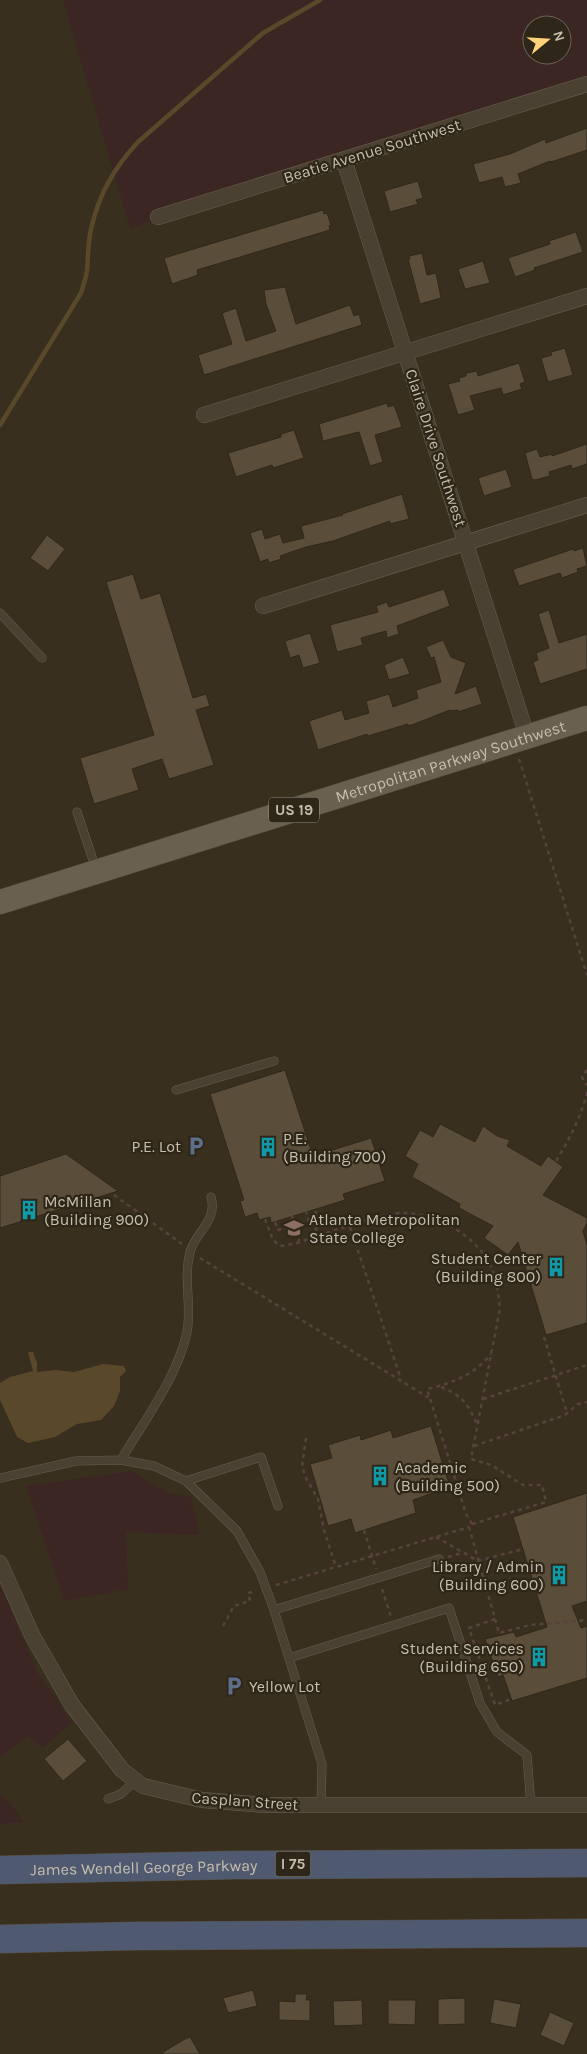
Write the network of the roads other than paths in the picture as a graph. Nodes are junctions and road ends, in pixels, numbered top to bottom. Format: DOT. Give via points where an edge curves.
graph roads {
  1 [pos="587,84"];
  2 [pos="344,160"];
  3 [pos="158,217"];
  4 [pos="587,296"];
  5 [pos="406,352"];
  6 [pos="204,415"];
  7 [pos="587,505"];
  8 [pos="466,542"];
  9 [pos="263,606"];
  10 [pos="0,613"];
  11 [pos="42,658"];
  12 [pos="587,718"];
  13 [pos="520,739"];
  14 [pos="78,812"];
  15 [pos="97,873"];
  16 [pos="0,902"];
  17 [pos="274,1061"];
  18 [pos="176,1090"];
  19 [pos="211,1197"];
  20 [pos="121,1460"];
  21 [pos="0,1478"];
  22 [pos="186,1480"];
  23 [pos="278,1506"];
  24 [pos="439,1559"];
  25 [pos="0,1563"];
  26 [pos="274,1610"];
  27 [pos="289,1658"];
  28 [pos="135,1781"];
  29 [pos="108,1799"];
  30 [pos="587,1805"];
  31 [pos="322,1806"];
  32 [pos="531,1806"];
  33 [pos="587,1863"];
  34 [pos="0,1870"];
  35 [pos="587,1933"];
  36 [pos="0,1939"];
  1 -- 2 [label="street, Beatie Avenue Southwest"];
  2 -- 3 [label="street, Beatie Avenue Southwest"];
  2 -- 5 [label="street, Claire Drive Southwest"];
  4 -- 5 [label="street"];
  5 -- 6 [label="street"];
  5 -- 8 [label="street, Claire Drive Southwest"];
  7 -- 8 [label="street"];
  8 -- 9 [label="street"];
  8 -- 13 [label="street, Claire Drive Southwest"];
  10 -- 11 [label="lane"];
  12 -- 13 [label="main road, Metropolitan Parkway Southwest / US 19"];
  13 -- 15 [label="main road, Metropolitan Parkway Southwest / US 19"];
  14 -- 15 [label="lane"];
  15 -- 16 [label="main road, Metropolitan Parkway Southwest / US 19"];
  17 -- 18 [label="lane"];
  19 -- 20 [label="lane" via="214,1206 210,1221 190,1251 187,1330 183,1350"];
  20 -- 21 [label="lane" via="76,1461"];
  20 -- 22 [label="lane" via="154,1466"];
  22 -- 23 [label="lane" via="261,1458"];
  22 -- 26 [label="lane" via="237,1531 260,1572"];
  24 -- 26 [label="lane"];
  25 -- 28 [label="street, Casplan Street" via="54,1675 90,1731"];
  26 -- 27 [label="lane"];
  27 -- 31 [label="lane" via="322,1764"];
  27 -- 32 [label="lane" via="449,1608 480,1703 497,1732 527,1755"];
  28 -- 29 [label="lane" via="121,1794"];
  28 -- 31 [label="street, Casplan Street" via="202,1800"];
  30 -- 32 [label="street, Casplan Street"];
  31 -- 32 [label="street, Casplan Street"];
  33 -- 34 [label="highway, James Wendell George Parkway / I 75"];
  35 -- 36 [label="highway"];
}
